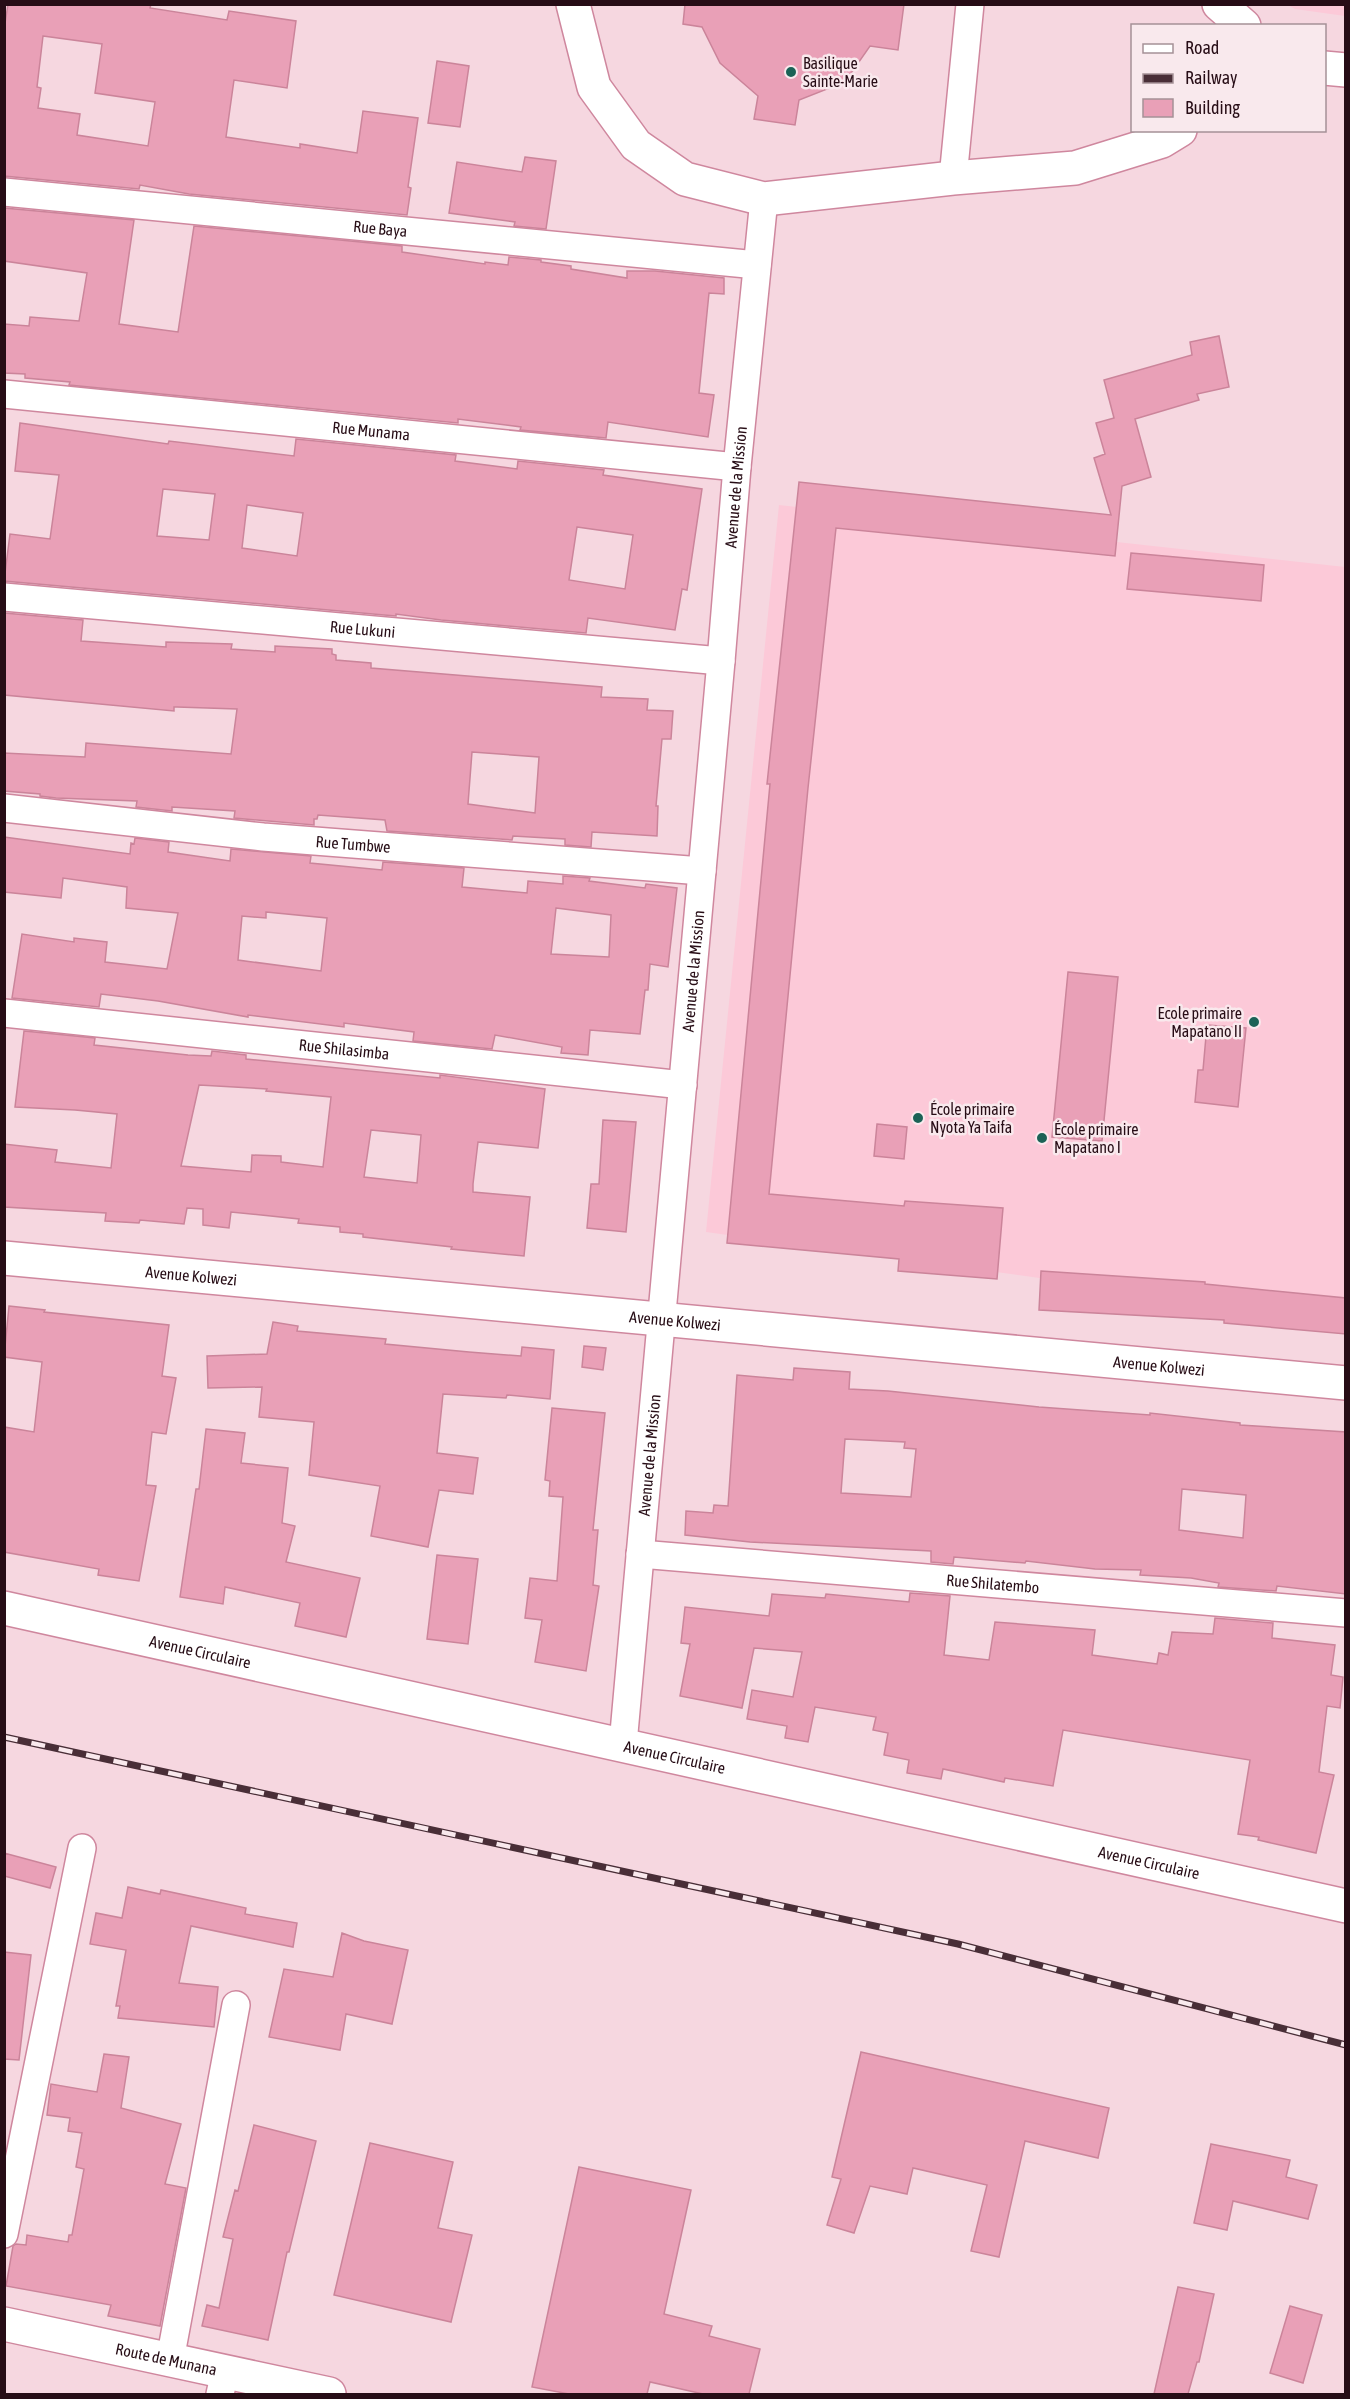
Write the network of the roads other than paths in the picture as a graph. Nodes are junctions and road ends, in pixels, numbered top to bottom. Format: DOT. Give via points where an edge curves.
graph roads {
  1 [pos="573,4"];
  2 [pos="970,4"];
  3 [pos="1219,4"];
  4 [pos="1242,24"];
  5 [pos="1326,68"];
  6 [pos="1346,70"];
  7 [pos="1177,132"];
  8 [pos="953,178"];
  9 [pos="4,192"];
  10 [pos="764,199"];
  11 [pos="757,265"];
  12 [pos="4,394"];
  13 [pos="736,467"];
  14 [pos="4,597"];
  15 [pos="721,661"];
  16 [pos="4,808"];
  17 [pos="702,871"];
  18 [pos="4,1013"];
  19 [pos="683,1085"];
  20 [pos="4,1258"];
  21 [pos="662,1318"];
  22 [pos="1346,1383"];
  23 [pos="640,1554"];
  24 [pos="4,1608"];
  25 [pos="1346,1613"];
  26 [pos="623,1744"];
  27 [pos="82,1848"];
  28 [pos="1346,1906"];
  29 [pos="236,2005"];
  30 [pos="4,2234"];
  31 [pos="4,2324"];
  32 [pos="170,2360"];
  33 [pos="223,2383"];
  34 [pos="329,2394"];
  1 -- 10 [label="street" via="594,87 636,145 685,179"];
  2 -- 8 [label="street"];
  3 -- 4 [label="street"];
  5 -- 6 [label="street"];
  7 -- 8 [label="street" via="1162,141 1075,168"];
  8 -- 10 [label="street"];
  9 -- 11 [label="street, Rue Baya"];
  10 -- 11 [label="street, Avenue de la Mission"];
  11 -- 13 [label="street, Avenue de la Mission"];
  12 -- 13 [label="street, Rue Munama"];
  13 -- 15 [label="street, Avenue de la Mission"];
  14 -- 15 [label="street, Rue Lukuni"];
  15 -- 17 [label="street, Avenue de la Mission"];
  16 -- 17 [label="street, Rue Tumbwe" via="263,837"];
  17 -- 19 [label="street, Avenue de la Mission"];
  18 -- 19 [label="street, Rue Shilasimba"];
  19 -- 21 [label="street, Avenue de la Mission"];
  20 -- 21 [label="street, Avenue Kolwezi"];
  21 -- 22 [label="street, Avenue Kolwezi"];
  21 -- 23 [label="street, Avenue de la Mission"];
  23 -- 25 [label="street, Rue Shilatembo"];
  23 -- 26 [label="street, Avenue de la Mission"];
  24 -- 26 [label="street, Avenue Circulaire"];
  26 -- 28 [label="street, Avenue Circulaire"];
  27 -- 30 [label="street"];
  29 -- 32 [label="street"];
  31 -- 32 [label="street, Route de Munana"];
  32 -- 33 [label="street, Route de Munana"];
  33 -- 34 [label="street, Route de Munana"];
}
